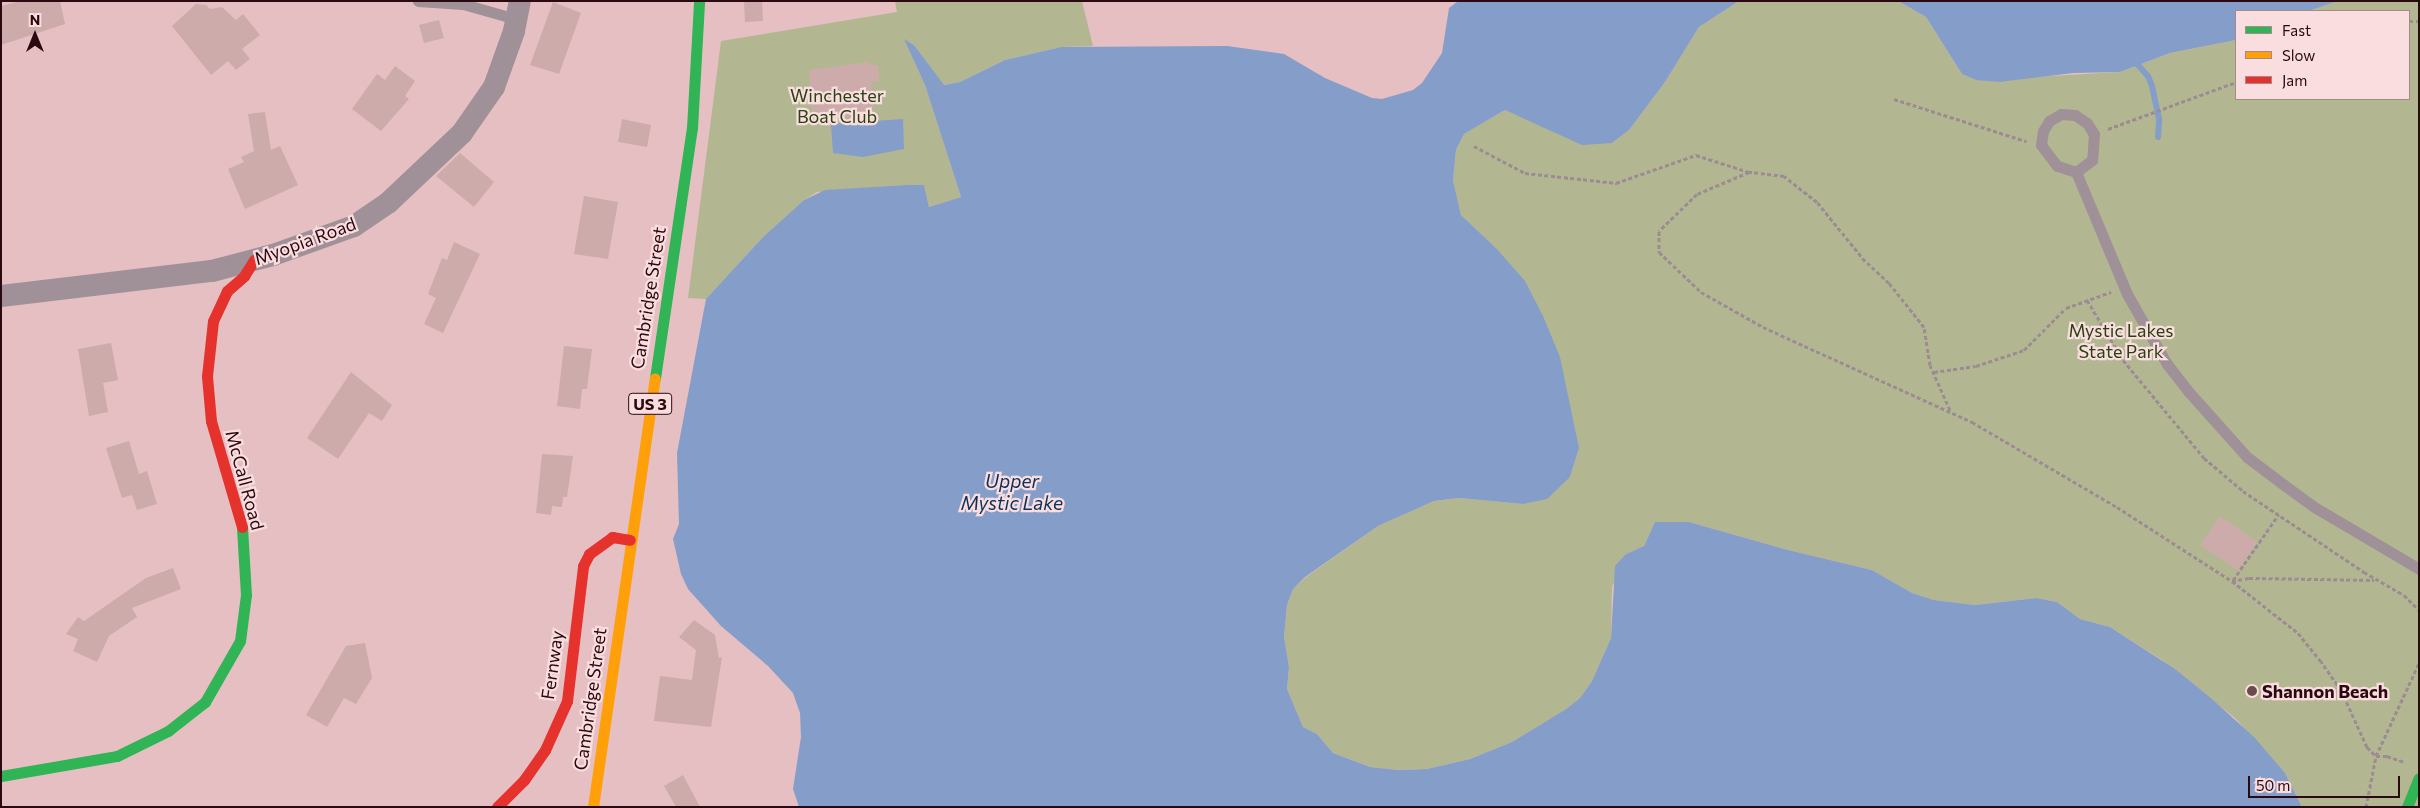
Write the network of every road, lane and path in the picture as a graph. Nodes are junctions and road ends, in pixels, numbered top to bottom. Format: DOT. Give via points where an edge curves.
graph roads {
  1 [pos="418,1"];
  2 [pos="699,1"];
  3 [pos="518,10"];
  4 [pos="2235,82"];
  5 [pos="1894,98"];
  6 [pos="2094,134"];
  7 [pos="2041,145"];
  8 [pos="1474,146"];
  9 [pos="1749,172"];
  10 [pos="2076,172"];
  11 [pos="254,260"];
  12 [pos="2124,288"];
  13 [pos="1,296"];
  14 [pos="1934,372"];
  15 [pos="1950,410"];
  16 [pos="2279,514"];
  17 [pos="630,540"];
  18 [pos="2419,569"];
  19 [pos="2377,580"];
  20 [pos="2232,581"];
  21 [pos="2404,595"];
  22 [pos="2419,610"];
  23 [pos="2419,663"];
  24 [pos="2417,674"];
  25 [pos="2376,756"];
  26 [pos="2413,766"];
  27 [pos="1,776"];
  28 [pos="2419,778"];
  29 [pos="496,807"];
  30 [pos="593,807"];
  31 [pos="2366,807"];
  32 [pos="2407,807"];
  1 -- 3 [label="lane"];
  2 -- 17 [label="main road, Cambridge Street / US 3" via="692,128"];
  3 -- 11 [label="street, Myopia Road" via="494,87 462,133 412,182 354,226"];
  4 -- 6 [label="path"];
  5 -- 7 [label="path"];
  6 -- 7 [label="lane" via="2087,123 2075,115 2060,114 2043,131"];
  6 -- 10 [label="lane" via="2092,160"];
  7 -- 10 [label="lane" via="2056,166"];
  8 -- 9 [label="path" via="1525,173 1616,183 1696,156"];
  9 -- 14 [label="path" via="1784,176 1817,202 1864,261 1889,282 1924,327 1924,344"];
  9 -- 15 [label="path" via="1698,194 1658,231 1658,252 1701,292 1763,327"];
  10 -- 12 [label="lane"];
  11 -- 13 [label="street, Myopia Road" via="212,271"];
  11 -- 27 [label="main road, McCall Road" via="244,276 227,291 213,321 207,376 211,421 242,524 246,595 240,641 205,702 168,731 117,756"];
  12 -- 14 [label="path" via="2066,308 2024,350 1976,366"];
  12 -- 18 [label="lane" via="2167,364 2248,457 2316,508"];
  14 -- 15 [label="path"];
  15 -- 20 [label="path" via="2102,498"];
  16 -- 20 [label="path"];
  17 -- 29 [label="main road, Fernway" via="612,537 589,554 582,575 567,701 545,750 524,780"];
  17 -- 30 [label="main road, Cambridge Street / US 3"];
  19 -- 20 [label="path" via="2249,578"];
  20 -- 25 [label="path" via="2298,633 2341,690 2367,747"];
  21 -- 22 [label="path"];
  23 -- 24 [label="path"];
  24 -- 25 [label="path"];
  25 -- 26 [label="path" via="2387,756"];
  25 -- 31 [label="path"];
  28 -- 32 [label="main road"];
}
